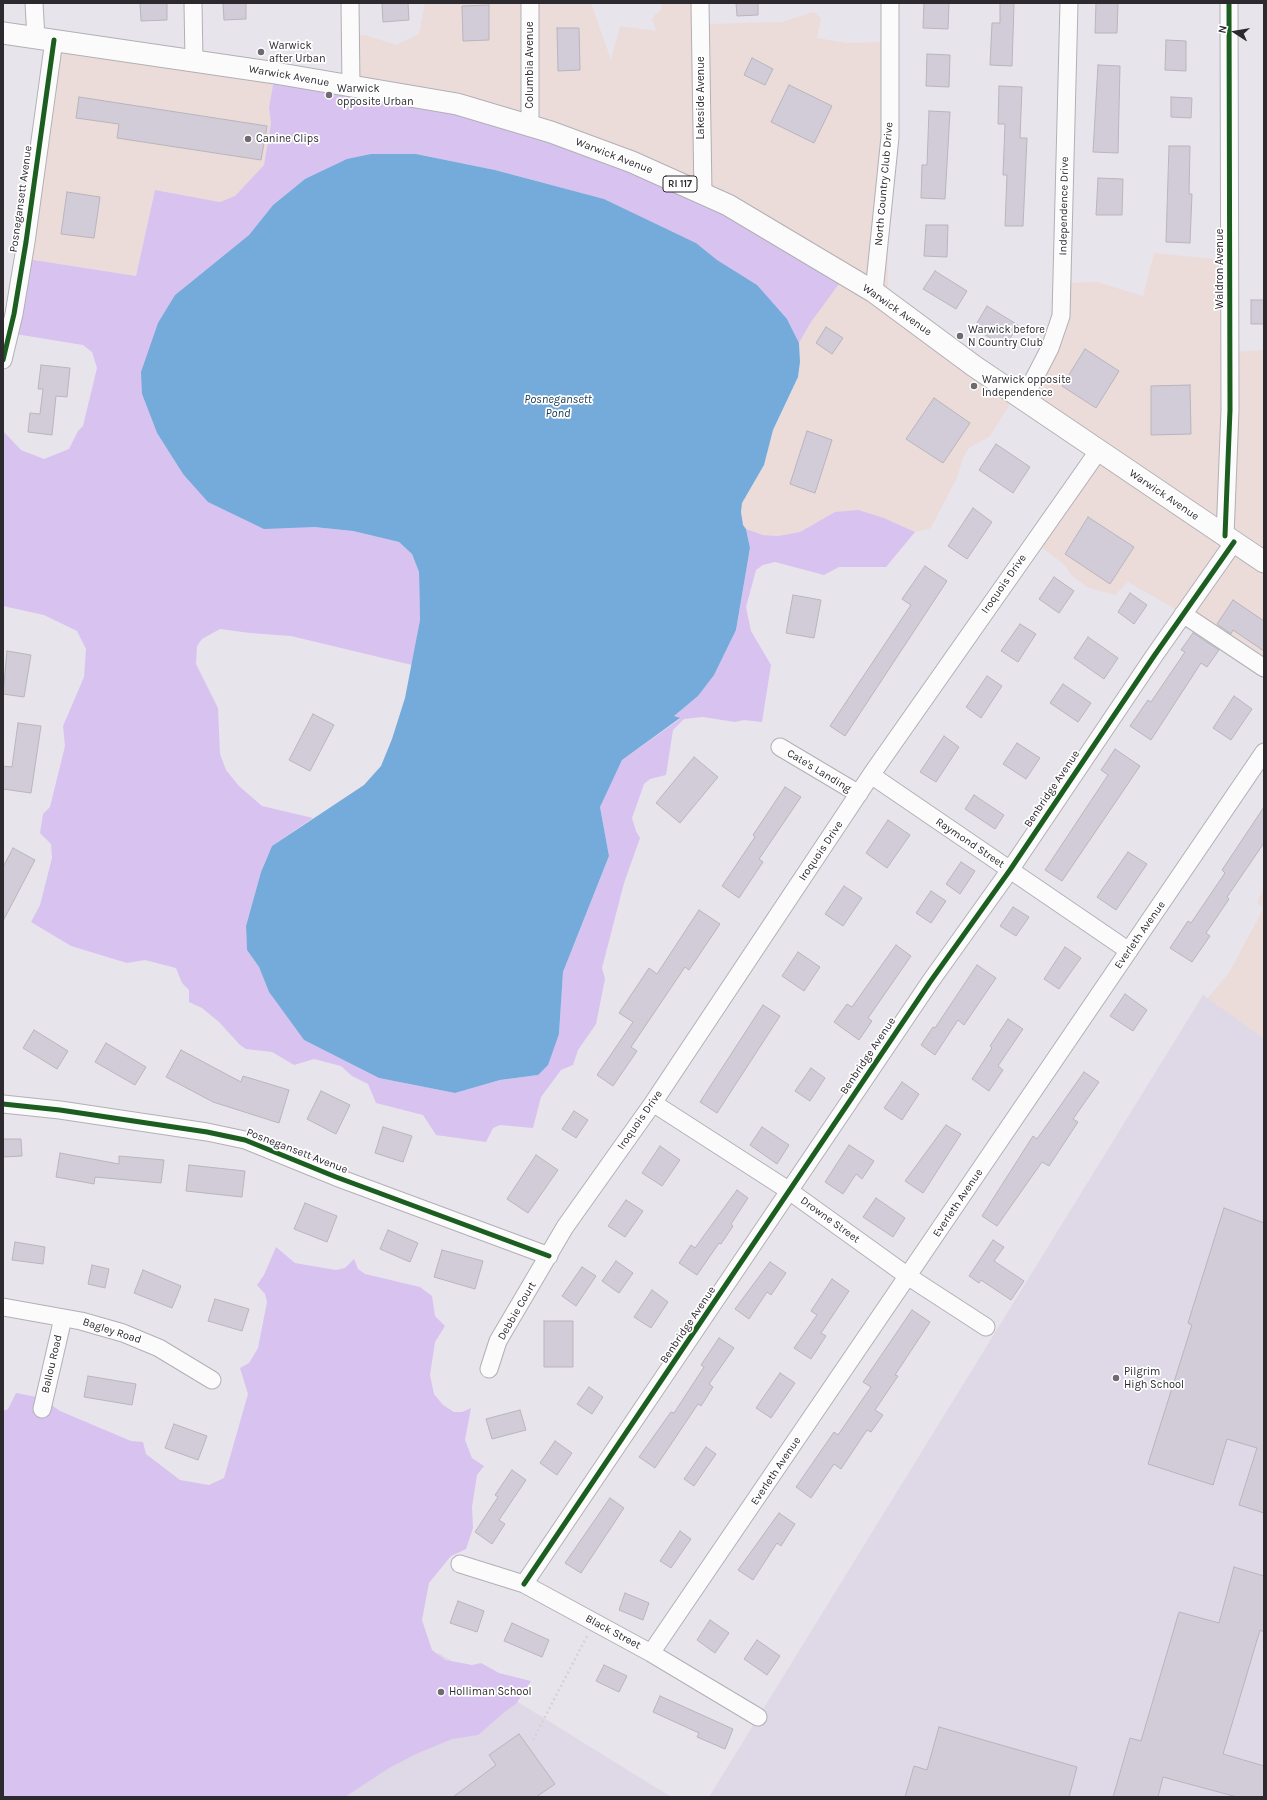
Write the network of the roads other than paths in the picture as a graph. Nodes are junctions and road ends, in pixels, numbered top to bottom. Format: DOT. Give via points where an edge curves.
graph roads {
  1 [pos="34,3"];
  2 [pos="193,3"];
  3 [pos="350,3"];
  4 [pos="530,3"];
  5 [pos="700,3"];
  6 [pos="890,3"];
  7 [pos="1069,3"];
  8 [pos="1229,3"];
  9 [pos="3,33"];
  10 [pos="45,39"];
  11 [pos="194,61"];
  12 [pos="351,86"];
  13 [pos="530,126"];
  14 [pos="703,194"];
  15 [pos="874,292"];
  16 [pos="3,360"];
  17 [pos="1023,400"];
  18 [pos="1099,450"];
  19 [pos="1229,539"];
  20 [pos="1264,562"];
  21 [pos="1183,614"];
  22 [pos="1264,668"];
  23 [pos="780,747"];
  24 [pos="1264,752"];
  25 [pos="871,775"];
  26 [pos="858,794"];
  27 [pos="1010,870"];
  28 [pos="1129,951"];
  29 [pos="653,1103"];
  30 [pos="3,1104"];
  31 [pos="788,1190"];
  32 [pos="549,1256"];
  33 [pos="909,1277"];
  34 [pos="3,1307"];
  35 [pos="63,1318"];
  36 [pos="986,1327"];
  37 [pos="489,1369"];
  38 [pos="212,1380"];
  39 [pos="42,1409"];
  40 [pos="460,1564"];
  41 [pos="524,1584"];
  42 [pos="651,1653"];
  43 [pos="758,1717"];
  1 -- 10 [label="street, Posnegansett Avenue"];
  2 -- 11 [label="street"];
  3 -- 12 [label="street"];
  4 -- 13 [label="street, Columbia Avenue"];
  5 -- 14 [label="street, Lakeside Avenue"];
  6 -- 15 [label="street, North Country Club Drive" via="890,138"];
  7 -- 17 [label="street, Independence Drive" via="1061,316 1050,348"];
  8 -- 19 [label="street, Waldron Avenue"];
  9 -- 10 [label="main road, Warwick Avenue / RI 117"];
  10 -- 11 [label="main road, Warwick Avenue / RI 117"];
  10 -- 16 [label="street, Posnegansett Avenue" via="26,242"];
  11 -- 12 [label="main road, Warwick Avenue / RI 117"];
  12 -- 13 [label="main road, Warwick Avenue / RI 117" via="457,104"];
  13 -- 14 [label="main road, Warwick Avenue / RI 117" via="632,162"];
  14 -- 15 [label="main road, Warwick Avenue / RI 117" via="728,205"];
  15 -- 17 [label="main road, Warwick Avenue / RI 117"];
  17 -- 18 [label="main road, Warwick Avenue / RI 117"];
  18 -- 19 [label="main road, Warwick Avenue / RI 117"];
  18 -- 25 [label="street, Iroquois Drive"];
  19 -- 20 [label="main road, Warwick Avenue / RI 117"];
  19 -- 21 [label="street, Benbridge Avenue"];
  21 -- 22 [label="street"];
  21 -- 27 [label="street, Benbridge Avenue"];
  23 -- 26 [label="street, Cate's Landing"];
  24 -- 28 [label="street, Everleth Avenue"];
  25 -- 26 [label="street, Iroquois Drive"];
  25 -- 27 [label="street, Raymond Street"];
  26 -- 29 [label="street, Iroquois Drive"];
  27 -- 28 [label="street, Raymond Street"];
  27 -- 31 [label="street, Benbridge Avenue"];
  28 -- 33 [label="street, Everleth Avenue"];
  29 -- 31 [label="street, Drowne Street"];
  29 -- 32 [label="street, Iroquois Drive" via="566,1227"];
  30 -- 32 [label="street, Posnegansett Avenue" via="208,1132 245,1140 336,1177"];
  31 -- 33 [label="street, Drowne Street"];
  31 -- 41 [label="street, Benbridge Avenue" via="714,1305"];
  32 -- 37 [label="street, Debbie Court" via="498,1341"];
  33 -- 36 [label="street, Drowne Street"];
  33 -- 42 [label="street, Everleth Avenue"];
  34 -- 35 [label="street, Bagley Road"];
  35 -- 38 [label="street, Bagley Road" via="123,1333 159,1348"];
  35 -- 39 [label="street, Ballou Road"];
  40 -- 41 [label="street, Black Street"];
  41 -- 42 [label="street, Black Street"];
  42 -- 43 [label="street, Black Street"];
}
